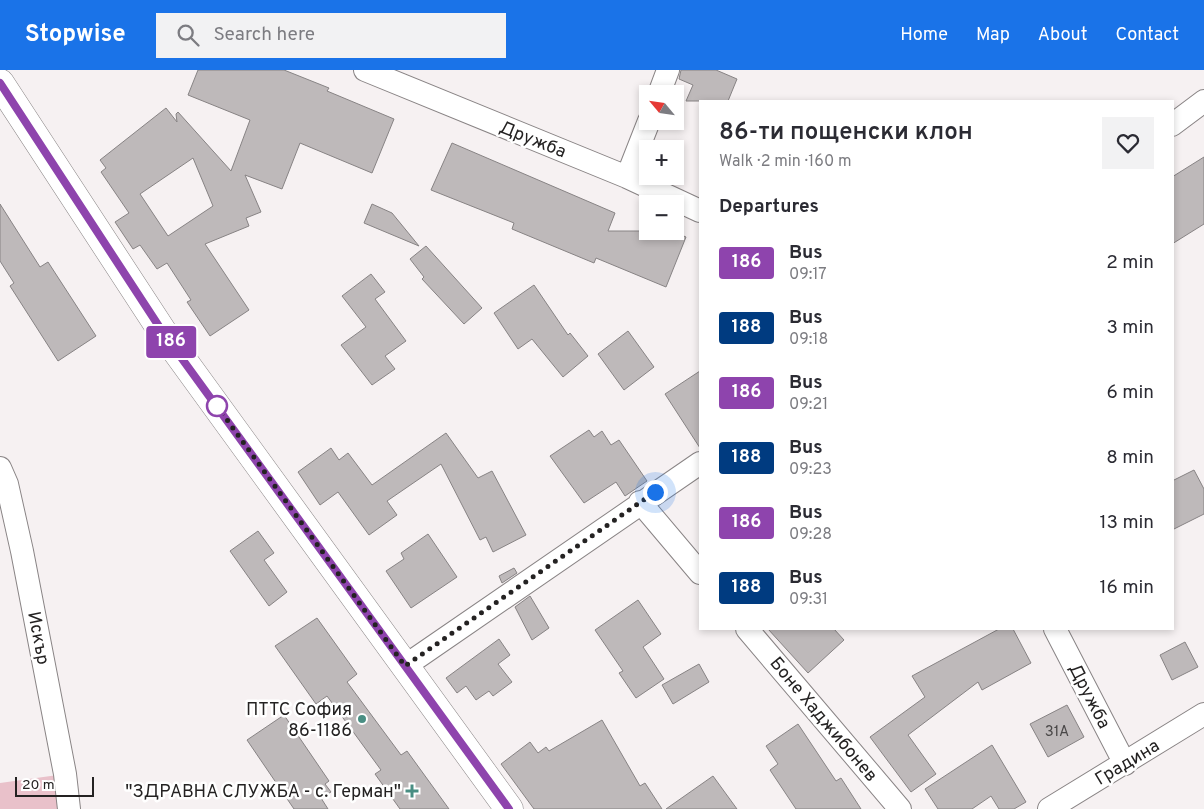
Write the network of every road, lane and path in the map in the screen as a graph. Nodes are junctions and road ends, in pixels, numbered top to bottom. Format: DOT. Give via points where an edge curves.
graph roads {
  1 [pos="365,70"];
  2 [pos="668,70"];
  3 [pos="0,83"];
  4 [pos="662,85"];
  5 [pos="1204,101"];
  6 [pos="1174,124"];
  7 [pos="645,130"];
  8 [pos="627,177"];
  9 [pos="699,210"];
  10 [pos="699,463"];
  11 [pos="0,468"];
  12 [pos="640,502"];
  13 [pos="699,572"];
  14 [pos="748,630"];
  15 [pos="1056,630"];
  16 [pos="405,666"];
  17 [pos="1204,714"];
  18 [pos="1125,764"];
  19 [pos="69,809"];
  20 [pos="509,809"];
  21 [pos="900,809"];
  22 [pos="1048,809"];
  1 -- 8 [label="street, Дружба"];
  2 -- 4 [label="street"];
  3 -- 16 [label="street" via="164,334"];
  5 -- 6 [label="street"];
  7 -- 8 [label="street"];
  8 -- 9 [label="street, Дружба"];
  10 -- 12 [label="street"];
  11 -- 19 [label="street, Искър" via="7,484 24,561"];
  12 -- 13 [label="street"];
  12 -- 16 [label="street"];
  14 -- 21 [label="street, Боне Хаджибонев"];
  15 -- 18 [label="street, Дружба"];
  16 -- 20 [label="street"];
  17 -- 18 [label="street, Градина"];
  18 -- 22 [label="street, Градина"];
}
